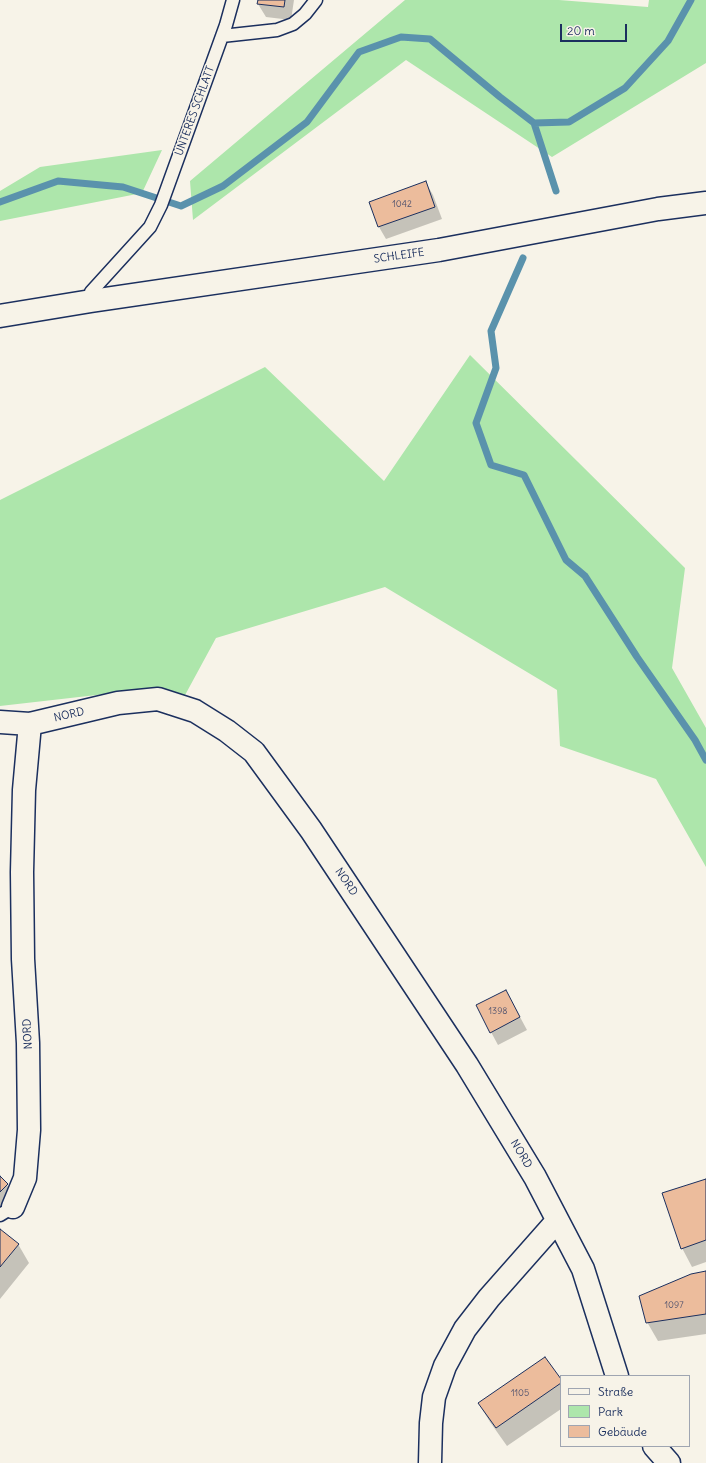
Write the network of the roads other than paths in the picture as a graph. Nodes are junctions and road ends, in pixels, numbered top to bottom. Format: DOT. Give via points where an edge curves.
graph roads {
  1 [pos="233,0"];
  2 [pos="316,0"];
  3 [pos="222,36"];
  4 [pos="706,203"];
  5 [pos="91,301"];
  6 [pos="0,316"];
  7 [pos="0,722"];
  8 [pos="30,724"];
  9 [pos="6,1211"];
  10 [pos="557,1221"];
  11 [pos="617,1375"];
  12 [pos="655,1447"];
  13 [pos="430,1463"];
  14 [pos="669,1463"];
  1 -- 3 [label="lane, UNTERES SCHLATT"];
  2 -- 3 [label="lane" via="293,24 277,30"];
  3 -- 5 [label="lane, UNTERES SCHLATT" via="161,206 150,227 91,292"];
  4 -- 5 [label="street, SCHLEIFE" via="439,250"];
  5 -- 6 [label="street, SCHLEIFE"];
  7 -- 8 [label="street, NORD"];
  8 -- 9 [label="street, NORD" via="24,790 22,872 29,1130 25,1178"];
  8 -- 10 [label="street, NORD" via="118,704 158,699 195,711 254,752 312,830 468,1065 535,1177"];
  10 -- 11 [label="street, NORD" via="583,1269"];
  10 -- 13 [label="street" via="465,1329 445,1366 434,1397"];
  12 -- 14 [label="street"];
}
